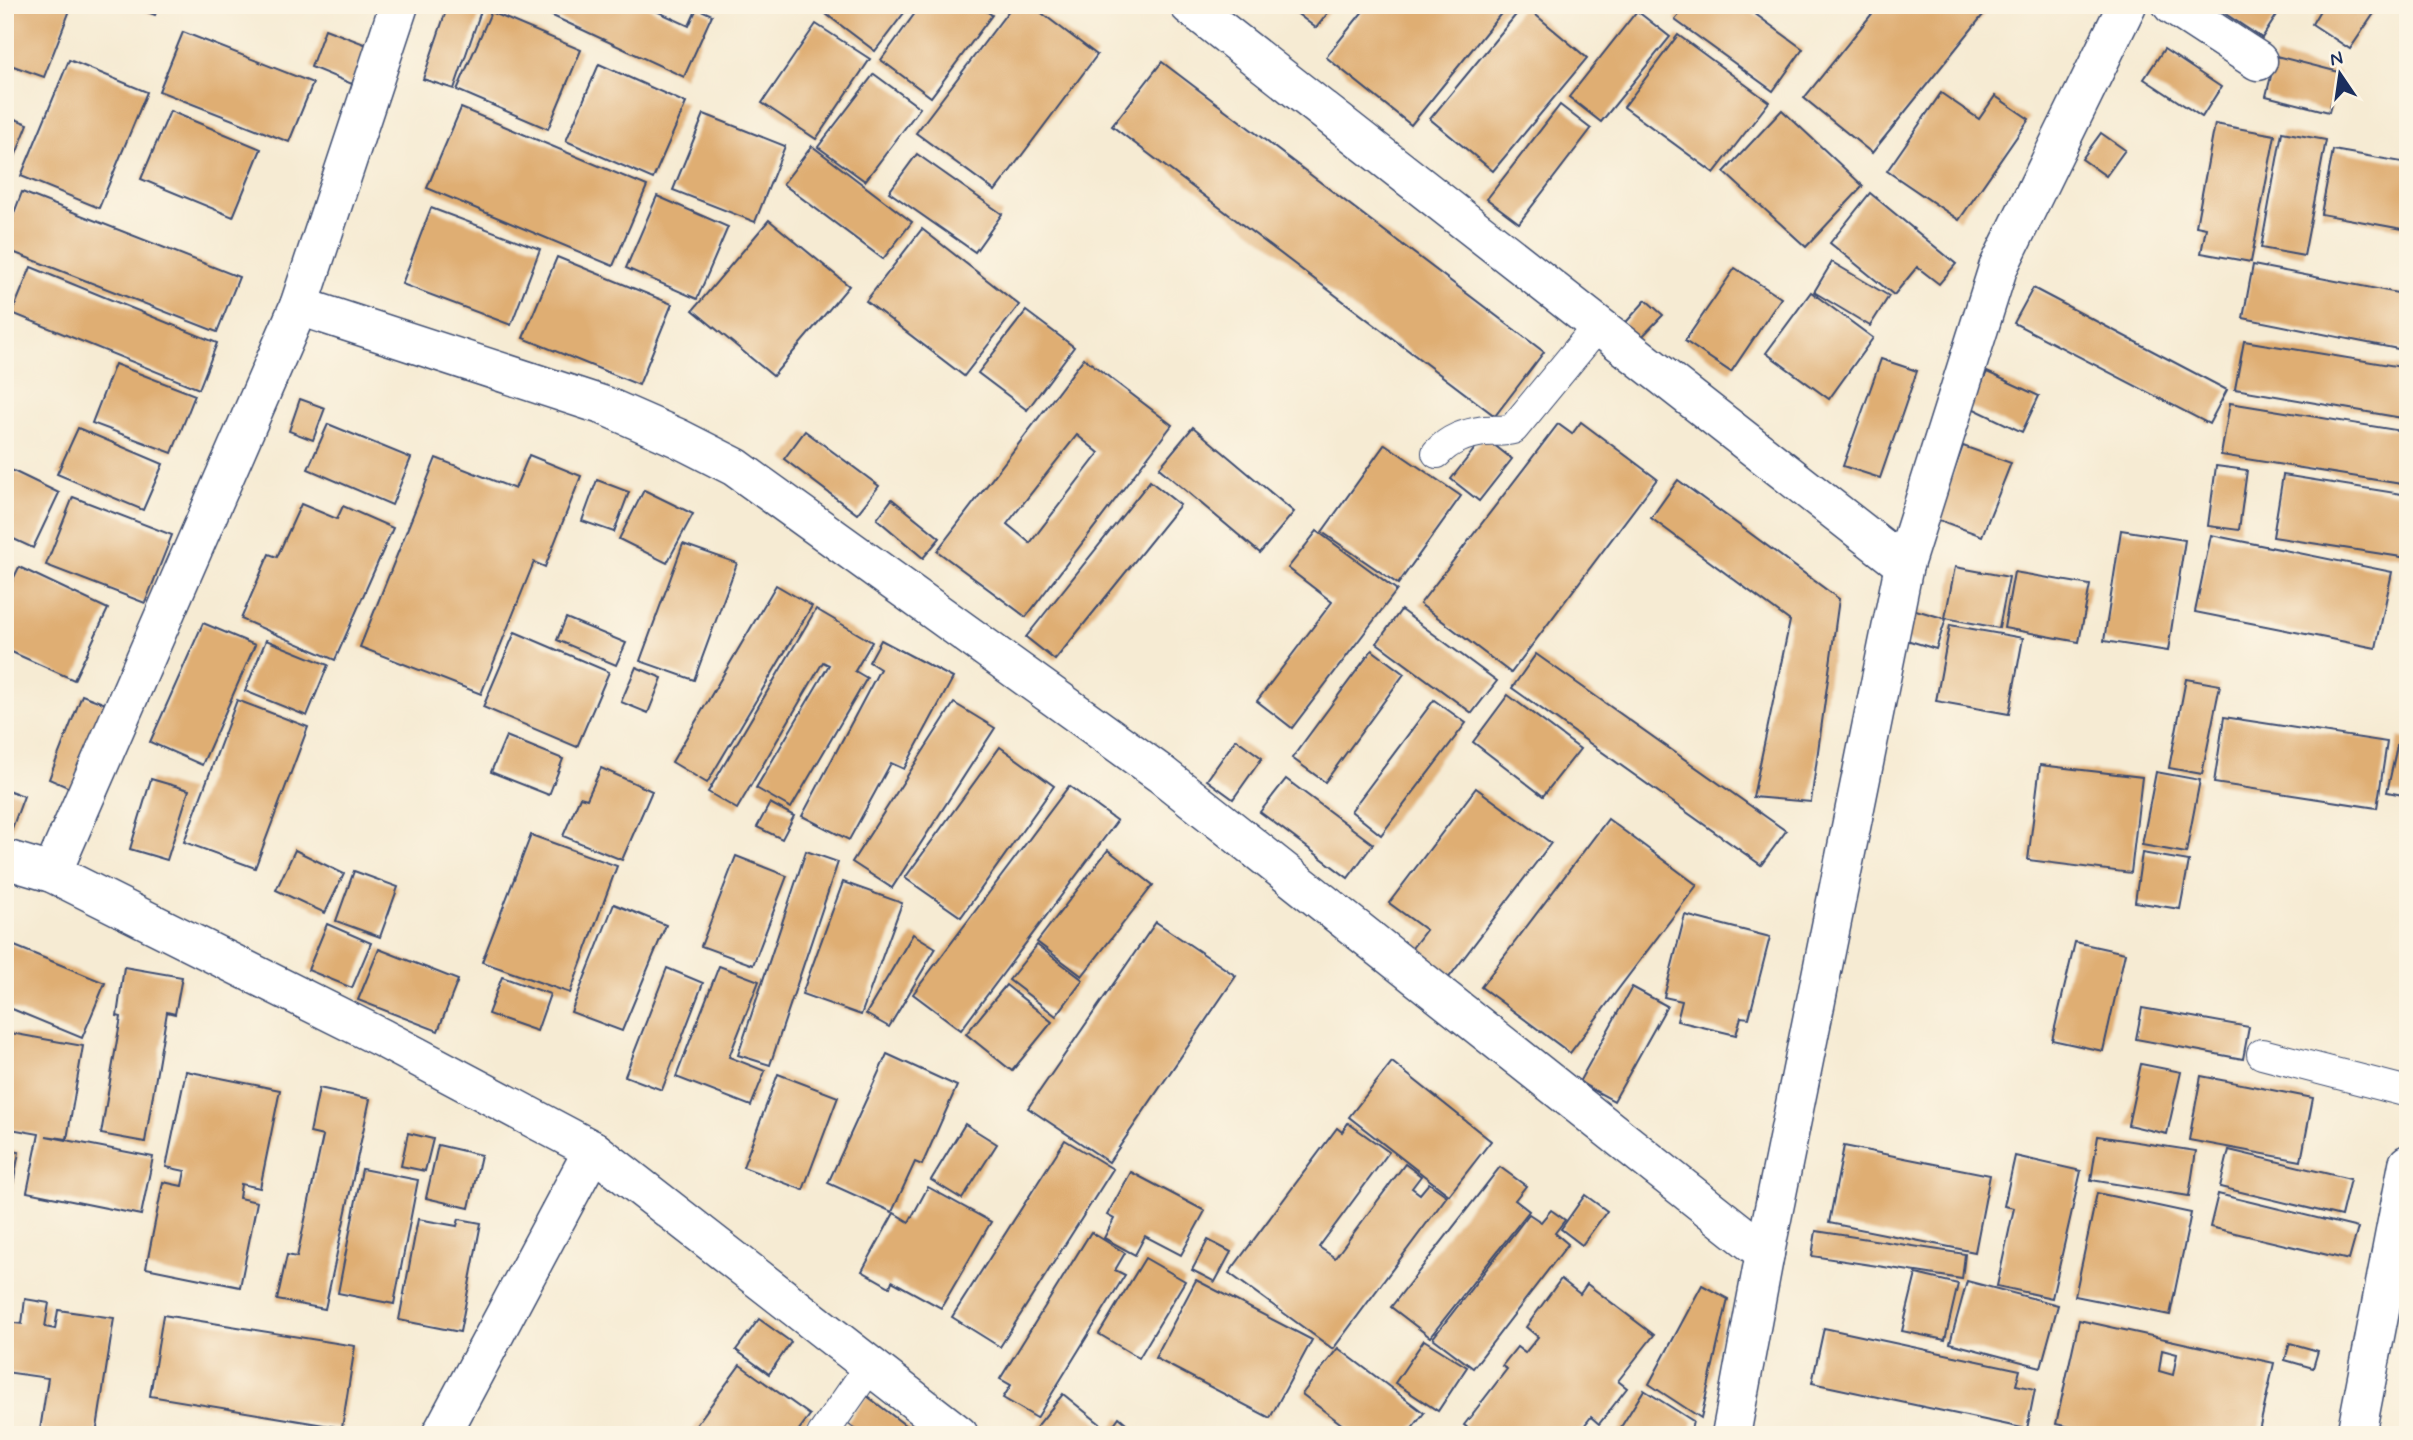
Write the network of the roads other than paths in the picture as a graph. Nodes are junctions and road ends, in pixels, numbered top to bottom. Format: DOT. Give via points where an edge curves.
graph roads {
  1 [pos="399,5"];
  2 [pos="1189,5"];
  3 [pos="2127,5"];
  4 [pos="2172,5"];
  5 [pos="2258,61"];
  6 [pos="299,306"];
  7 [pos="1598,326"];
  8 [pos="1437,453"];
  9 [pos="1904,565"];
  10 [pos="5,859"];
  11 [pos="52,873"];
  12 [pos="2262,1054"];
  13 [pos="2408,1092"];
  14 [pos="593,1150"];
  15 [pos="2408,1164"];
  16 [pos="1765,1253"];
  17 [pos="870,1366"];
  18 [pos="441,1435"];
  19 [pos="822,1435"];
  20 [pos="959,1435"];
  21 [pos="1731,1435"];
  22 [pos="2356,1435"];
  1 -- 6 [label="street"];
  2 -- 7 [label="street"];
  3 -- 9 [label="street" via="1998,268"];
  4 -- 5 [label="street"];
  6 -- 11 [label="street"];
  6 -- 16 [label="street" via="605,406 735,467 1161,774"];
  7 -- 8 [label="lane" via="1513,429 1459,437"];
  7 -- 9 [label="street"];
  9 -- 16 [label="street"];
  10 -- 11 [label="street"];
  11 -- 14 [label="street" via="382,1038"];
  12 -- 13 [label="lane"];
  14 -- 17 [label="street"];
  14 -- 18 [label="street"];
  15 -- 22 [label="street"];
  16 -- 21 [label="street"];
  17 -- 19 [label="lane"];
  17 -- 20 [label="street"];
}
